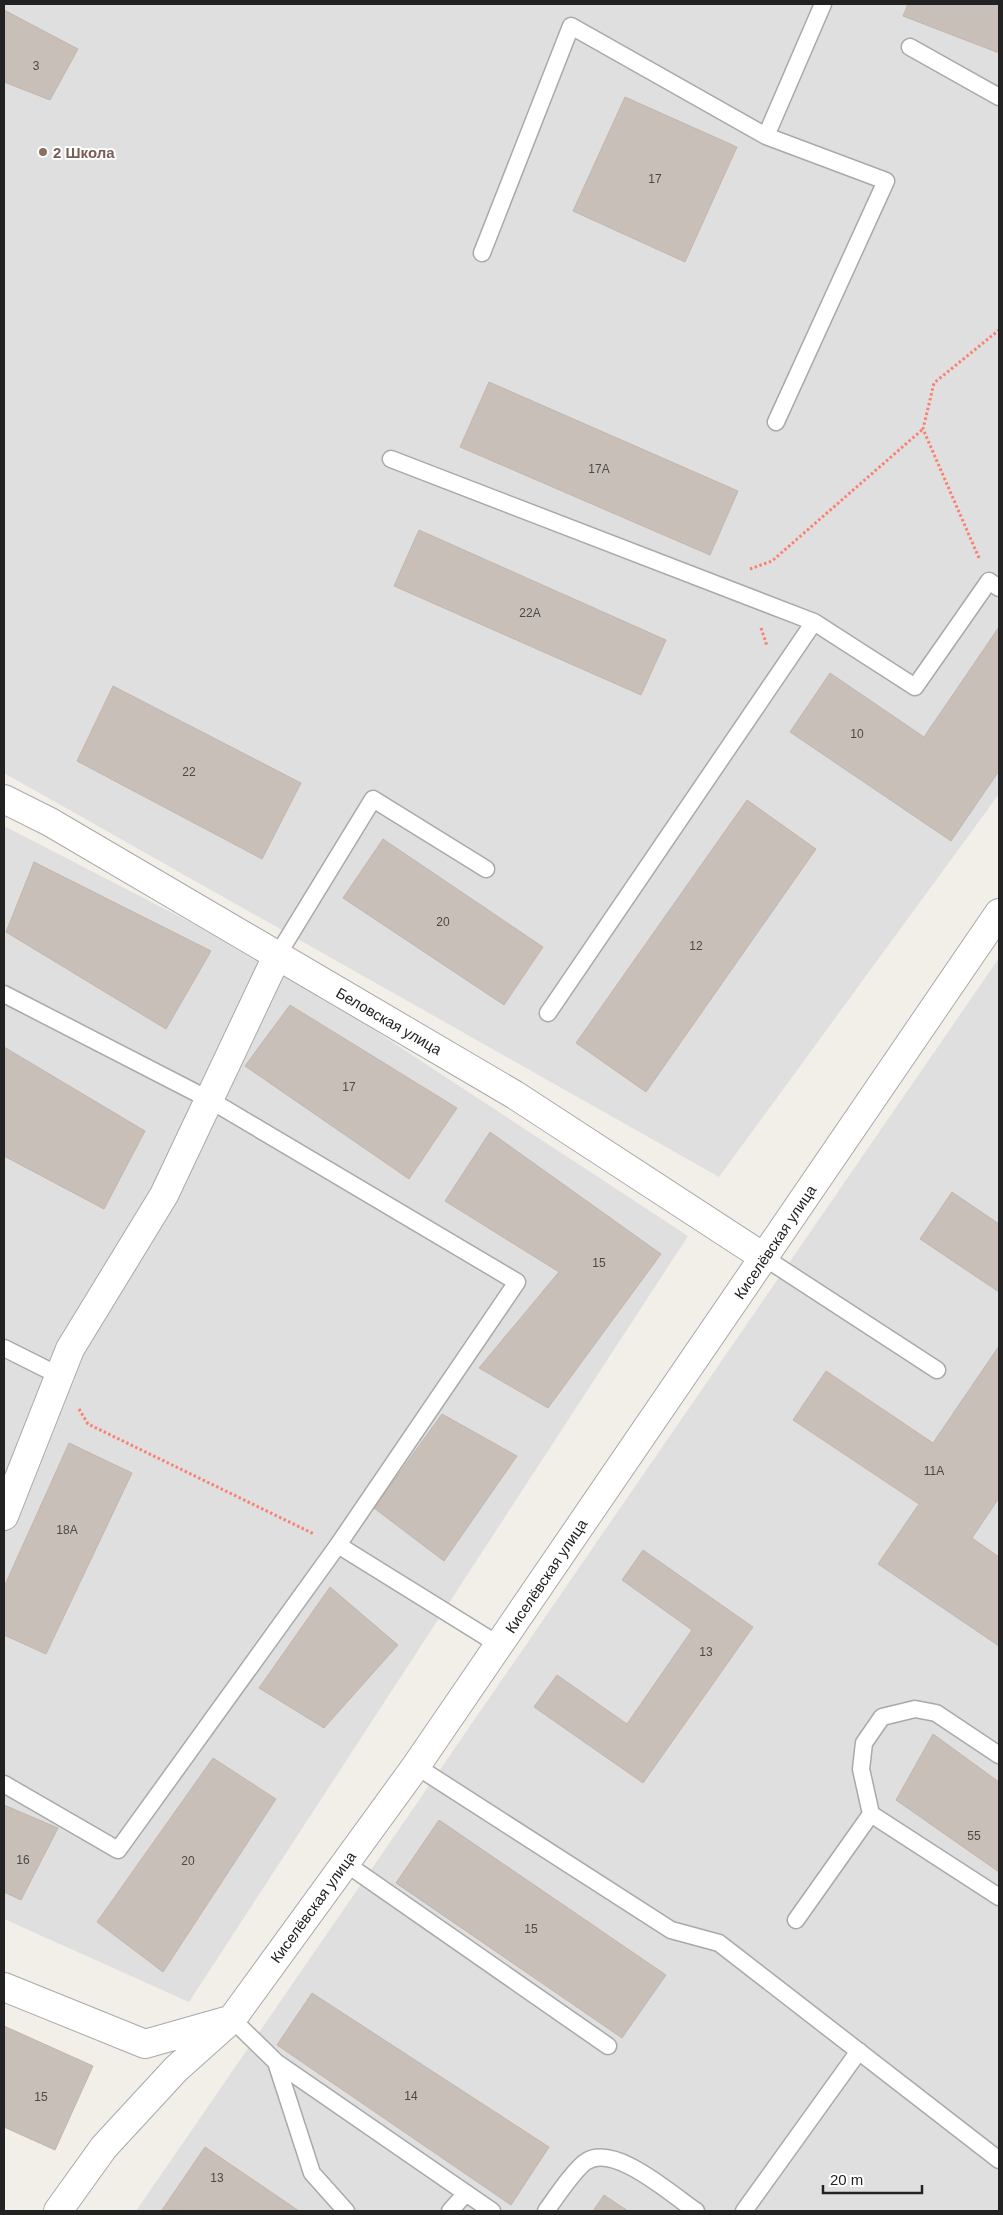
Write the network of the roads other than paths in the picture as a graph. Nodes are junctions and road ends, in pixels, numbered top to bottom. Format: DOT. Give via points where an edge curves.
graph roads {
  1 [pos="823,4"];
  2 [pos="910,47"];
  3 [pos="999,97"];
  4 [pos="766,136"];
  5 [pos="482,253"];
  6 [pos="776,422"];
  7 [pos="391,459"];
  8 [pos="994,585"];
  9 [pos="814,622"];
  10 [pos="4,799"];
  11 [pos="486,869"];
  12 [pos="999,913"];
  13 [pos="277,956"];
  14 [pos="4,994"];
  15 [pos="548,1013"];
  16 [pos="210,1100"];
  17 [pos="765,1258"];
  18 [pos="4,1348"];
  19 [pos="937,1370"];
  20 [pos="60,1376"];
  21 [pos="4,1516"];
  22 [pos="338,1545"];
  23 [pos="499,1646"];
  24 [pos="999,1755"];
  25 [pos="416,1766"];
  26 [pos="4,1784"];
  27 [pos="871,1814"];
  28 [pos="345,1863"];
  29 [pos="999,1897"];
  30 [pos="796,1920"];
  31 [pos="4,1986"];
  32 [pos="232,2019"];
  33 [pos="608,2046"];
  34 [pos="859,2051"];
  35 [pos="276,2062"];
  36 [pos="999,2160"];
  37 [pos="466,2193"];
  38 [pos="58,2211"];
  39 [pos="346,2211"];
  40 [pos="450,2211"];
  41 [pos="492,2211"];
  42 [pos="546,2211"];
  43 [pos="696,2211"];
  44 [pos="744,2211"];
  1 -- 4 [label="lane"];
  2 -- 3 [label="lane"];
  4 -- 5 [label="lane" via="571,26"];
  4 -- 6 [label="lane" via="886,181"];
  7 -- 9 [label="lane"];
  8 -- 9 [label="lane" via="915,687"];
  9 -- 15 [label="lane"];
  10 -- 13 [label="street, Беловская улица" via="50,822"];
  11 -- 13 [label="lane" via="373,799"];
  12 -- 17 [label="street, Киселёвская улица"];
  13 -- 16 [label="street"];
  13 -- 17 [label="street, Беловская улица" via="515,1095"];
  14 -- 16 [label="lane"];
  16 -- 20 [label="street" via="164,1195 70,1349"];
  16 -- 22 [label="lane" via="517,1282"];
  17 -- 19 [label="lane"];
  17 -- 23 [label="street, Киселёвская улица"];
  18 -- 20 [label="lane"];
  20 -- 21 [label="street"];
  22 -- 23 [label="lane"];
  22 -- 26 [label="lane" via="118,1850"];
  23 -- 25 [label="street, Киселёвская улица"];
  24 -- 27 [label="lane" via="936,1713 915,1709 882,1717 864,1743 861,1769"];
  25 -- 28 [label="street, Киселёвская улица"];
  25 -- 34 [label="lane" via="671,1930 719,1943"];
  27 -- 29 [label="lane"];
  27 -- 30 [label="lane"];
  28 -- 32 [label="street, Киселёвская улица"];
  28 -- 33 [label="lane"];
  31 -- 32 [label="street" via="145,2044"];
  32 -- 35 [label="lane"];
  32 -- 38 [label="street, Киселёвская улица" via="176,2069 104,2147"];
  34 -- 36 [label="lane"];
  34 -- 44 [label="lane"];
  35 -- 37 [label="lane"];
  35 -- 39 [label="lane" via="312,2172"];
  37 -- 40 [label="lane"];
  37 -- 41 [label="lane"];
  42 -- 43 [label="lane" via="584,2162 596,2157 625,2162"];
}
